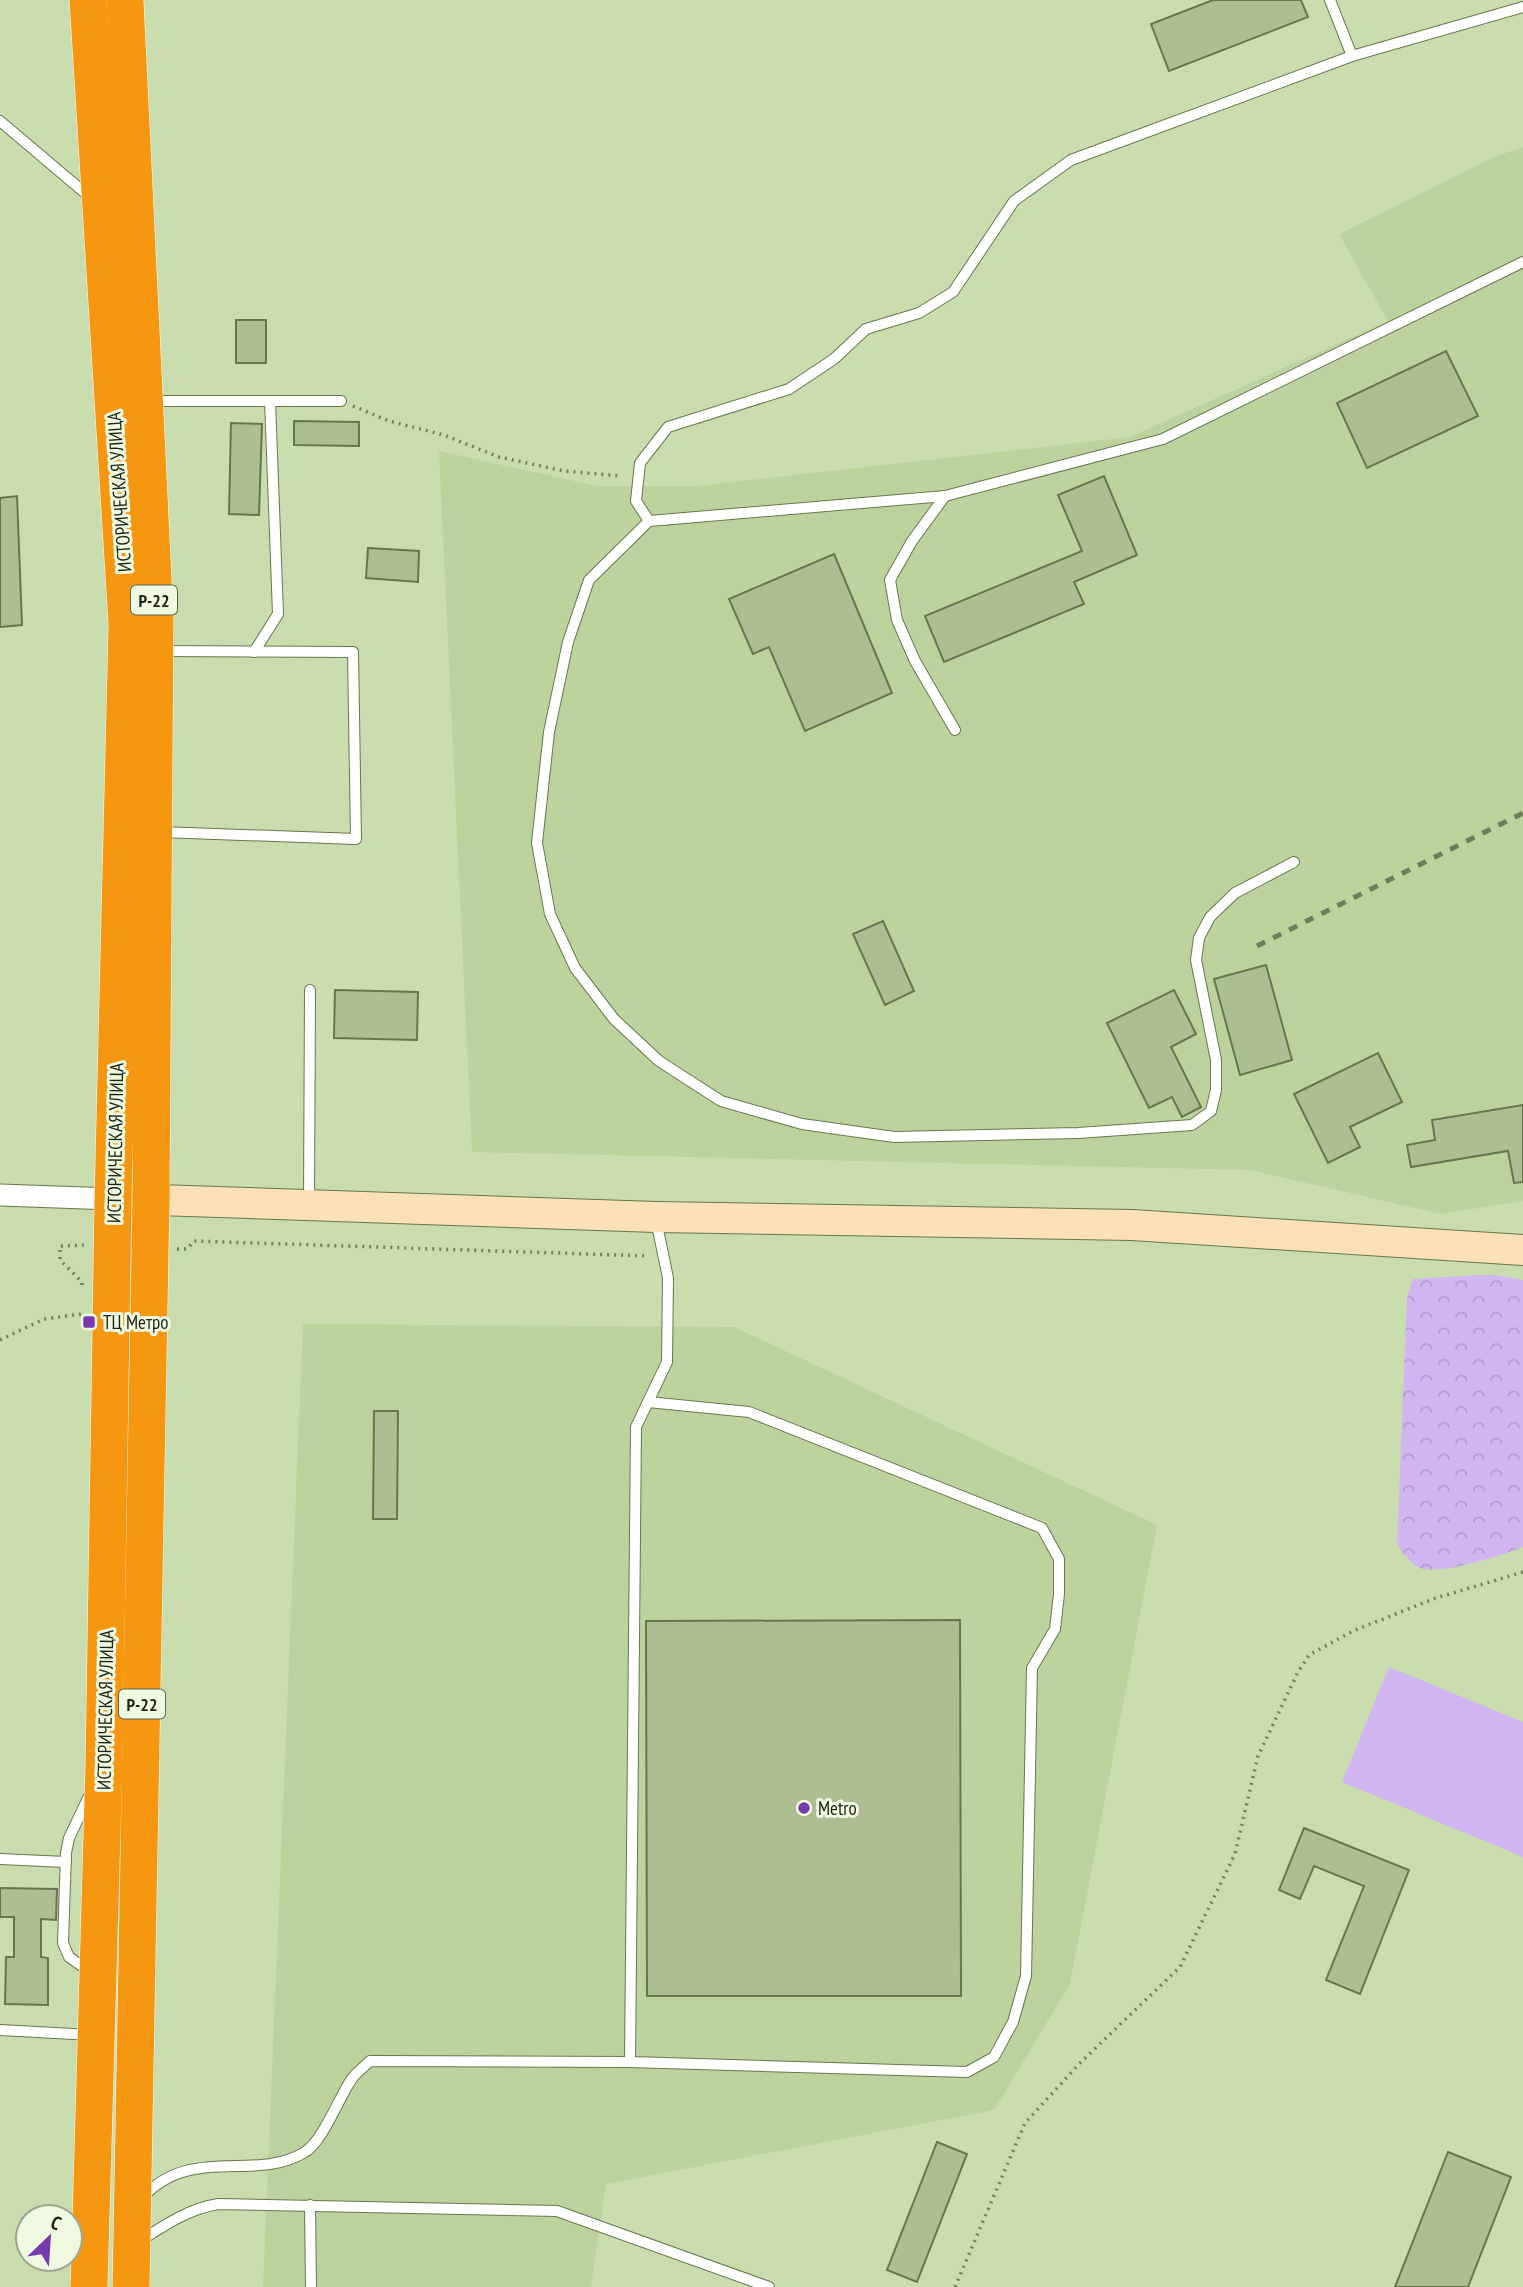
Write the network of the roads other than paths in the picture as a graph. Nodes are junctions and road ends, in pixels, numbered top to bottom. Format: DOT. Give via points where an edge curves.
graph roads {
  1 [pos="88,0"];
  2 [pos="125,0"];
  3 [pos="1330,0"];
  4 [pos="1523,8"];
  5 [pos="1352,56"];
  6 [pos="0,121"];
  7 [pos="101,207"];
  8 [pos="1523,262"];
  9 [pos="144,401"];
  10 [pos="270,401"];
  11 [pos="341,401"];
  12 [pos="945,496"];
  13 [pos="649,521"];
  14 [pos="155,651"];
  15 [pos="254,652"];
  16 [pos="955,730"];
  17 [pos="153,832"];
  18 [pos="1294,862"];
  19 [pos="310,990"];
  20 [pos="0,1195"];
  21 [pos="113,1199"];
  22 [pos="151,1200"];
  23 [pos="309,1205"];
  24 [pos="656,1217"];
  25 [pos="1523,1250"];
  26 [pos="648,1402"];
  27 [pos="104,1763"];
  28 [pos="0,1859"];
  29 [pos="65,1862"];
  30 [pos="97,1976"];
  31 [pos="0,2030"];
  32 [pos="95,2035"];
  33 [pos="630,2062"];
  34 [pos="310,2205"];
  35 [pos="133,2207"];
  36 [pos="132,2247"];
  37 [pos="89,2287"];
  38 [pos="131,2287"];
  39 [pos="311,2287"];
  40 [pos="769,2287"];
  1 -- 7 [label="highway, ИСТОРИЧЕСКАЯ УЛИЦА / Р-22"];
  2 -- 9 [label="highway, ИСТОРИЧЕСКАЯ УЛИЦА / Р-22"];
  3 -- 5 [label="lane"];
  4 -- 5 [label="lane"];
  5 -- 13 [label="lane" via="1071,160 1014,201 953,292 919,313 866,329 834,359 789,389 668,427 639,463 636,501"];
  6 -- 7 [label="lane"];
  7 -- 21 [label="highway, ИСТОРИЧЕСКАЯ УЛИЦА / Р-22" via="127,624"];
  8 -- 12 [label="lane" via="1163,439"];
  9 -- 10 [label="lane"];
  9 -- 14 [label="highway, ИСТОРИЧЕСКАЯ УЛИЦА / Р-22"];
  10 -- 11 [label="lane"];
  10 -- 15 [label="lane" via="278,614"];
  12 -- 13 [label="lane"];
  12 -- 16 [label="lane" via="890,580 897,620"];
  13 -- 18 [label="lane" via="589,580 568,642 549,732 537,843 550,914 575,968 614,1019 659,1061 721,1101 802,1124 894,1137 1192,1125 1211,1111 1216,1090 1216,1060 1196,960 1199,938 1210,917 1235,893"];
  14 -- 15 [label="lane"];
  14 -- 17 [label="highway, ИСТОРИЧЕСКАЯ УЛИЦА / Р-22"];
  15 -- 17 [label="lane" via="353,652 356,839"];
  17 -- 22 [label="highway, ИСТОРИЧЕСКАЯ УЛИЦА / Р-22"];
  19 -- 23 [label="lane"];
  20 -- 21 [label="street"];
  21 -- 22 [label="main road"];
  21 -- 27 [label="highway, ИСТОРИЧЕСКАЯ УЛИЦА / Р-22"];
  22 -- 23 [label="main road"];
  22 -- 35 [label="highway, ИСТОРИЧЕСКАЯ УЛИЦА / Р-22"];
  23 -- 24 [label="main road"];
  24 -- 25 [label="main road" via="1132,1225"];
  24 -- 26 [label="lane" via="668,1278 667,1362"];
  26 -- 33 [label="lane" via="636,1427"];
  26 -- 33 [label="lane" via="750,1412 1042,1528 1059,1559 1059,1594 1055,1629 1032,1668 1026,1976 1013,2022 994,2057 967,2072"];
  27 -- 29 [label="lane" via="69,1838"];
  27 -- 30 [label="highway, ИСТОРИЧЕСКАЯ УЛИЦА / Р-22"];
  28 -- 29 [label="lane"];
  29 -- 30 [label="lane" via="63,1943 69,1957"];
  30 -- 32 [label="highway, ИСТОРИЧЕСКАЯ УЛИЦА / Р-22"];
  31 -- 32 [label="lane"];
  32 -- 37 [label="highway, ИСТОРИЧЕСКАЯ УЛИЦА / Р-22"];
  33 -- 35 [label="lane" via="370,2061 353,2076 307,2151 263,2164 185,2171 156,2183"];
  34 -- 36 [label="lane" via="202,2207"];
  34 -- 39 [label="lane"];
  34 -- 40 [label="lane" via="557,2211"];
  35 -- 36 [label="highway, ИСТОРИЧЕСКАЯ УЛИЦА / Р-22"];
  36 -- 38 [label="highway, ИСТОРИЧЕСКАЯ УЛИЦА / Р-22"];
}
